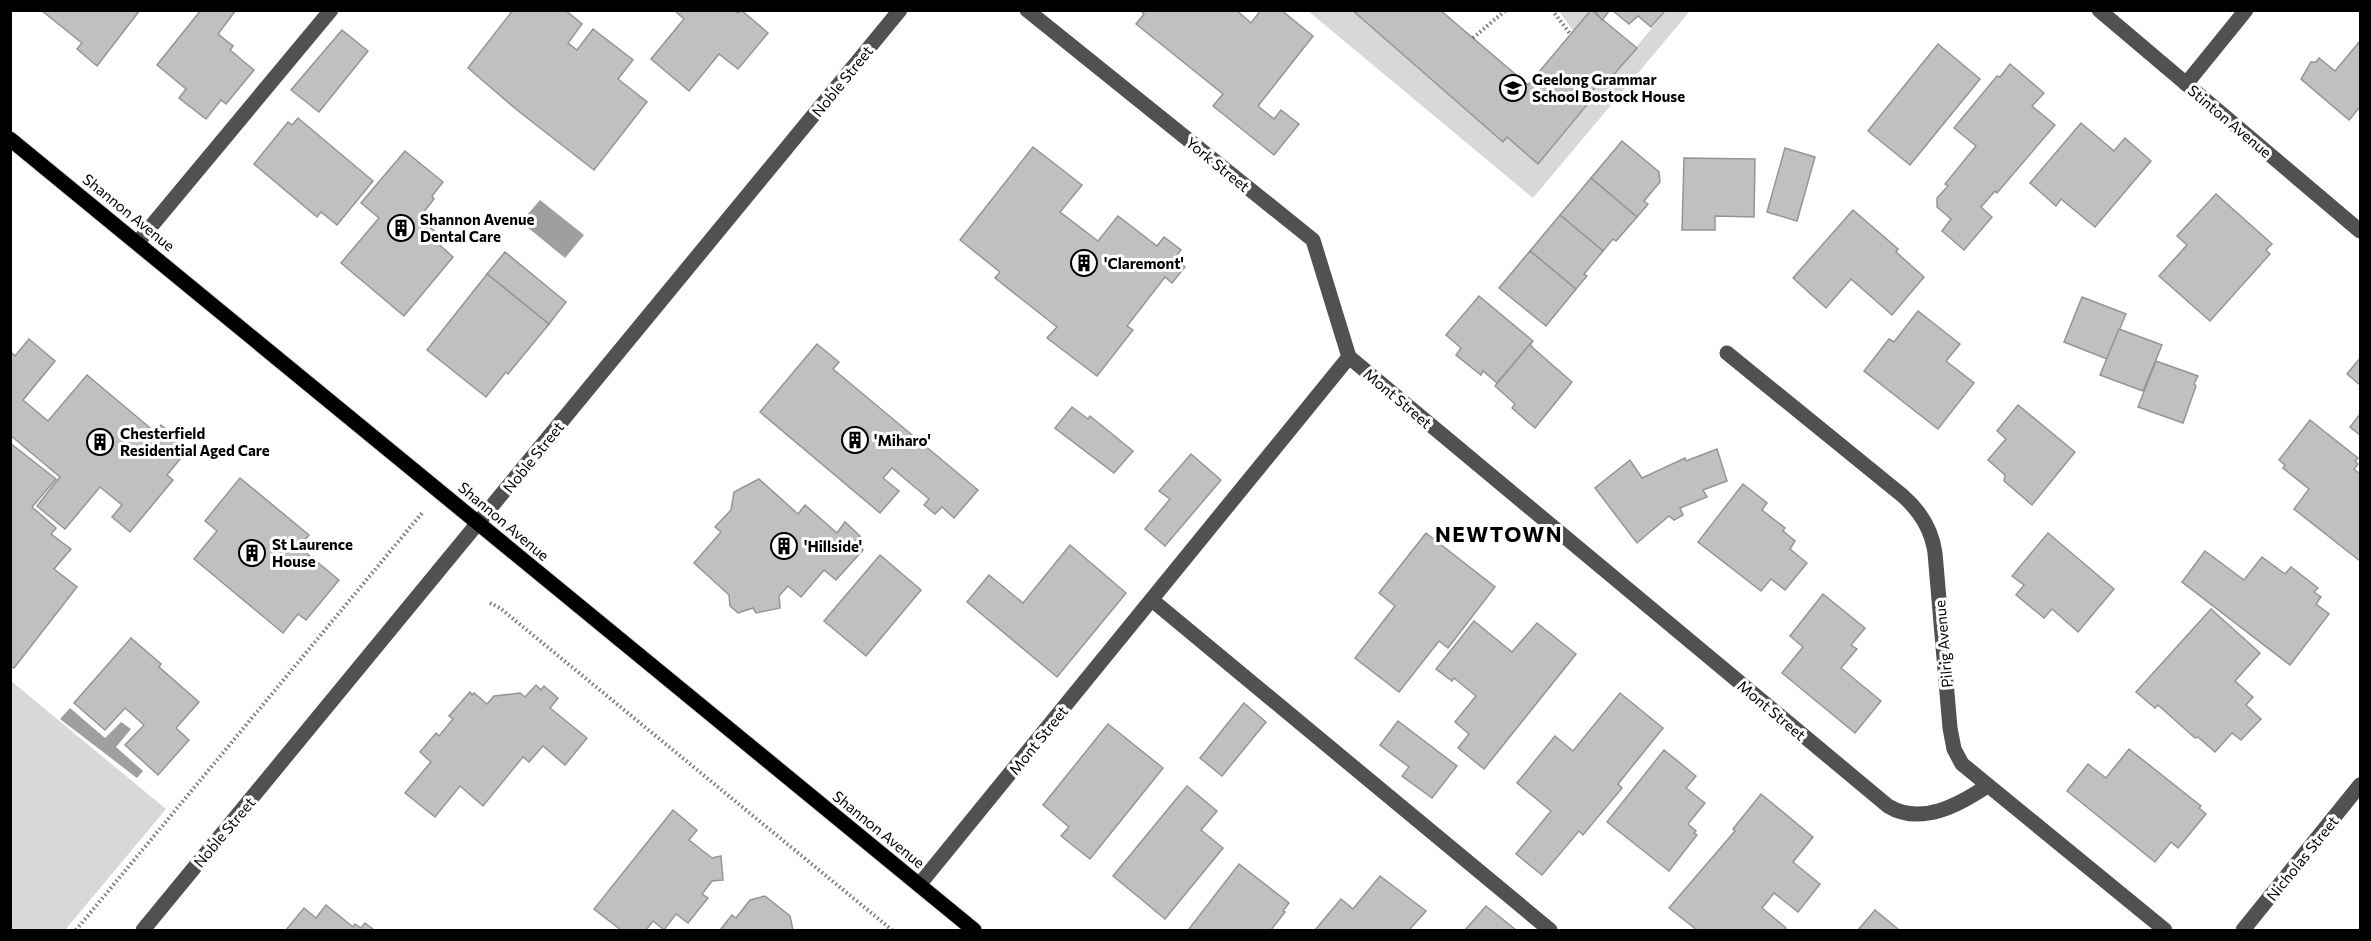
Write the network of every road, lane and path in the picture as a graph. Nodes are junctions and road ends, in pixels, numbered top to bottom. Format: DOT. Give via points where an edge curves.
graph roads {
  1 [pos="331,10"];
  2 [pos="900,10"];
  3 [pos="1027,10"];
  4 [pos="1506,10"];
  5 [pos="1552,10"];
  6 [pos="2099,10"];
  7 [pos="2246,10"];
  8 [pos="1571,35"];
  9 [pos="1473,38"];
  10 [pos="2186,84"];
  11 [pos="10,139"];
  12 [pos="2361,231"];
  13 [pos="138,242"];
  14 [pos="1727,353"];
  15 [pos="1349,357"];
  16 [pos="441,492"];
  17 [pos="479,523"];
  18 [pos="1152,600"];
  19 [pos="490,603"];
  20 [pos="2361,785"];
  21 [pos="1987,786"];
  22 [pos="919,885"];
  23 [pos="76,930"];
  24 [pos="143,930"];
  25 [pos="892,930"];
  26 [pos="974,930"];
  27 [pos="1550,930"];
  28 [pos="2165,930"];
  29 [pos="2243,930"];
  1 -- 13 [label="street"];
  2 -- 17 [label="street, Noble Street"];
  3 -- 15 [label="street, York Street" via="1313,240"];
  4 -- 9 [label="path"];
  5 -- 8 [label="path"];
  6 -- 10 [label="street, Stinton Avenue"];
  7 -- 10 [label="street"];
  10 -- 12 [label="street, Stinton Avenue"];
  11 -- 13 [label="main road, Shannon Avenue"];
  13 -- 16 [label="main road, Shannon Avenue"];
  14 -- 21 [label="street, Pilrig Avenue" via="1904,496 1918,512 1934,546 1954,749 1968,771"];
  15 -- 18 [label="street, Mont Street"];
  15 -- 21 [label="street, Mont Street" via="1888,806 1908,815 1934,812 1957,805"];
  16 -- 17 [label="main road, Shannon Avenue"];
  16 -- 23 [label="path"];
  17 -- 22 [label="main road, Shannon Avenue"];
  17 -- 24 [label="street, Noble Street"];
  18 -- 22 [label="street, Mont Street"];
  18 -- 27 [label="street"];
  19 -- 25 [label="path" via="501,608"];
  20 -- 29 [label="street, Nicholas Street"];
  21 -- 28 [label="street, Pilrig Avenue"];
  22 -- 26 [label="main road, Shannon Avenue"];
}
